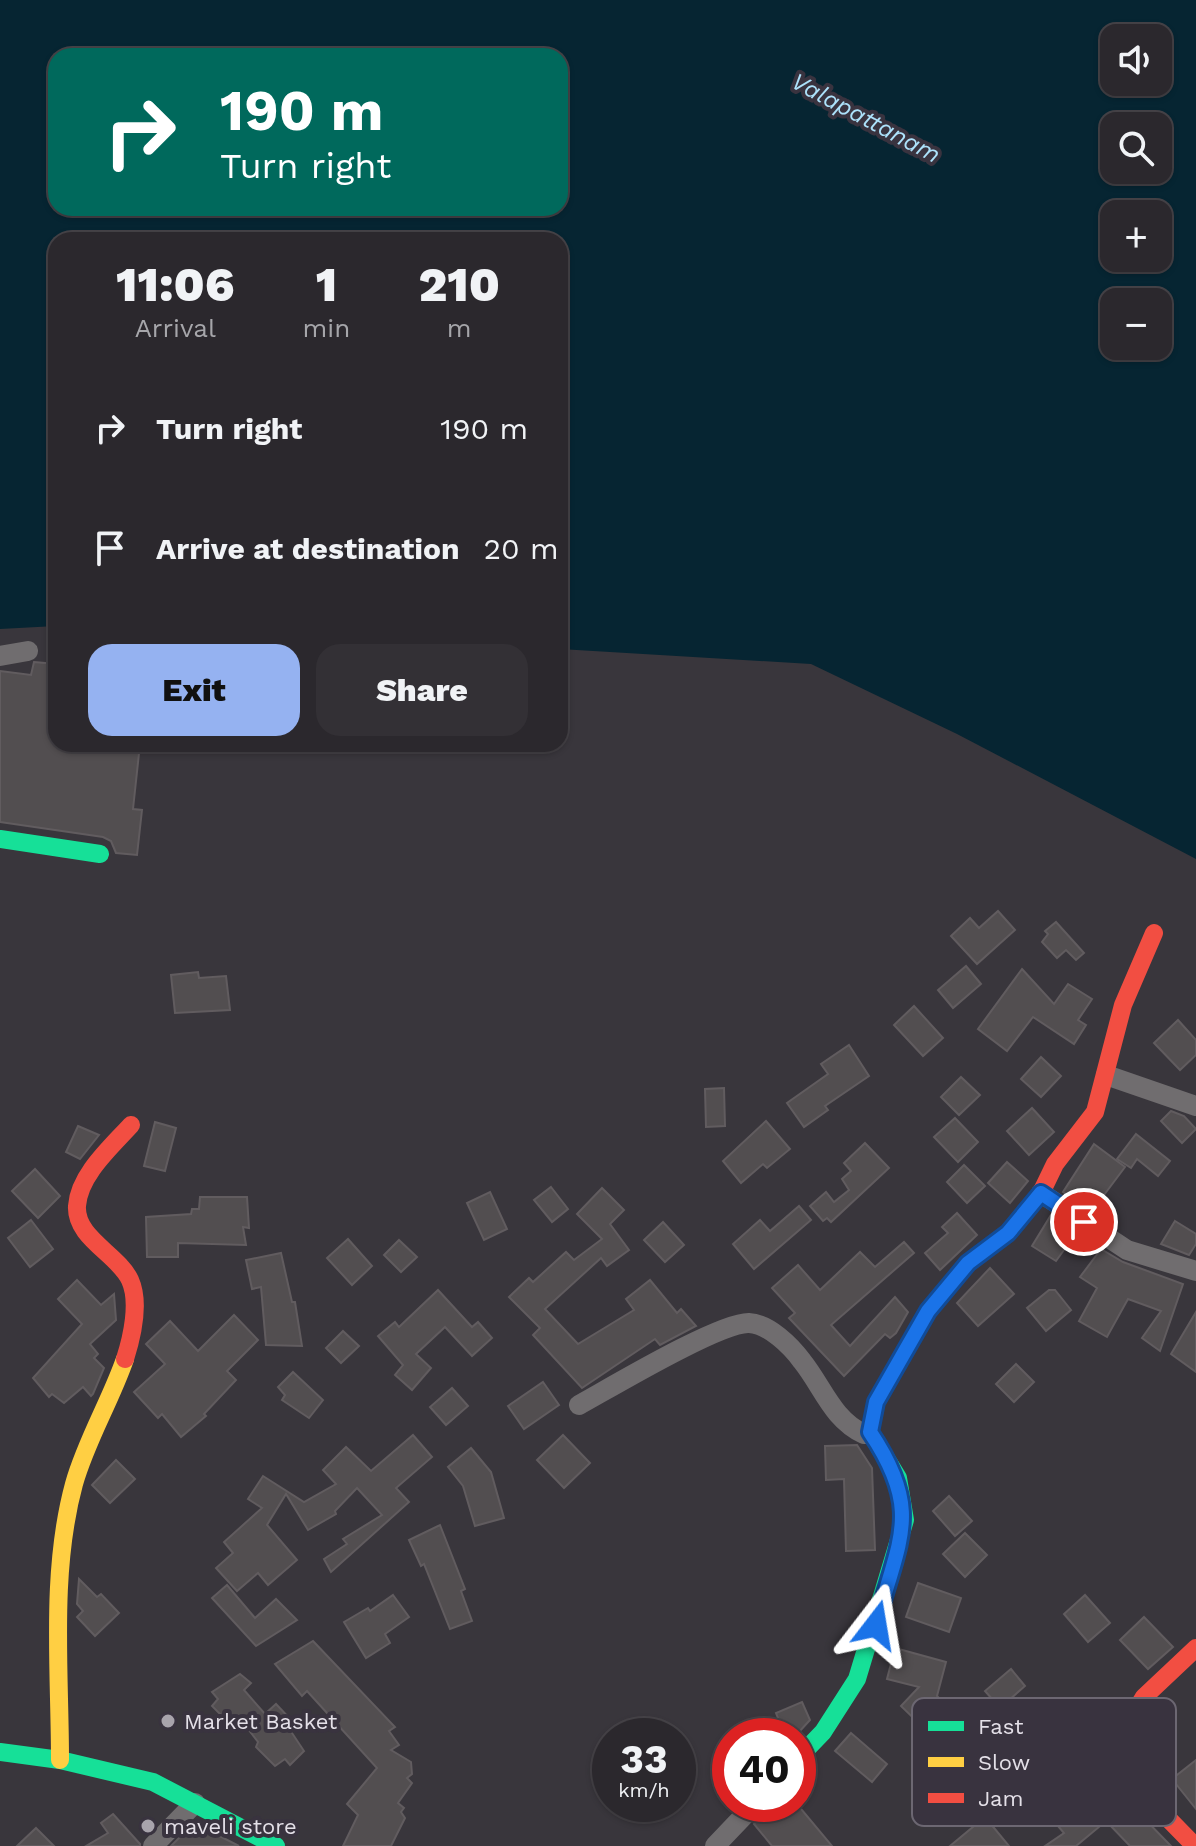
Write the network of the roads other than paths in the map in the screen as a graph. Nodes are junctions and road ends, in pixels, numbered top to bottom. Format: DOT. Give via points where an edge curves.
graph roads {
  1 [pos="28,651"];
  2 [pos="0,656"];
  3 [pos="0,839"];
  4 [pos="100,854"];
  5 [pos="1154,933"];
  6 [pos="1106,1075"];
  7 [pos="1196,1106"];
  8 [pos="131,1125"];
  9 [pos="1041,1193"];
  10 [pos="1196,1271"];
  11 [pos="579,1405"];
  12 [pos="870,1432"];
  13 [pos="1196,1648"];
  14 [pos="1143,1698"];
  15 [pos="816,1739"];
  16 [pos="0,1752"];
  17 [pos="60,1760"];
  18 [pos="195,1803"];
  19 [pos="738,1822"];
  20 [pos="1175,1826"];
  21 [pos="153,1846"];
  22 [pos="276,1846"];
  23 [pos="715,1846"];
  24 [pos="1195,1846"];
  1 -- 2 [label="street"];
  3 -- 4 [label="street"];
  5 -- 6 [label="street" via="1123,1005"];
  6 -- 7 [label="street"];
  6 -- 9 [label="street" via="1095,1112 1055,1164"];
  8 -- 17 [label="street" via="93,1169 75,1211 79,1222 127,1273 134,1291 130,1347 68,1509"];
  9 -- 10 [label="street" via="1127,1250"];
  9 -- 12 [label="street" via="1008,1233 968,1263 928,1311 876,1402"];
  11 -- 12 [label="street" via="667,1357 747,1323 765,1326 802,1360 849,1427"];
  12 -- 15 [label="street" via="898,1478 905,1520 857,1679"];
  13 -- 14 [label="street"];
  16 -- 17 [label="street"];
  17 -- 18 [label="street" via="153,1782"];
  18 -- 21 [label="street"];
  18 -- 22 [label="street"];
  19 -- 23 [label="street"];
  20 -- 24 [label="street"];
}
